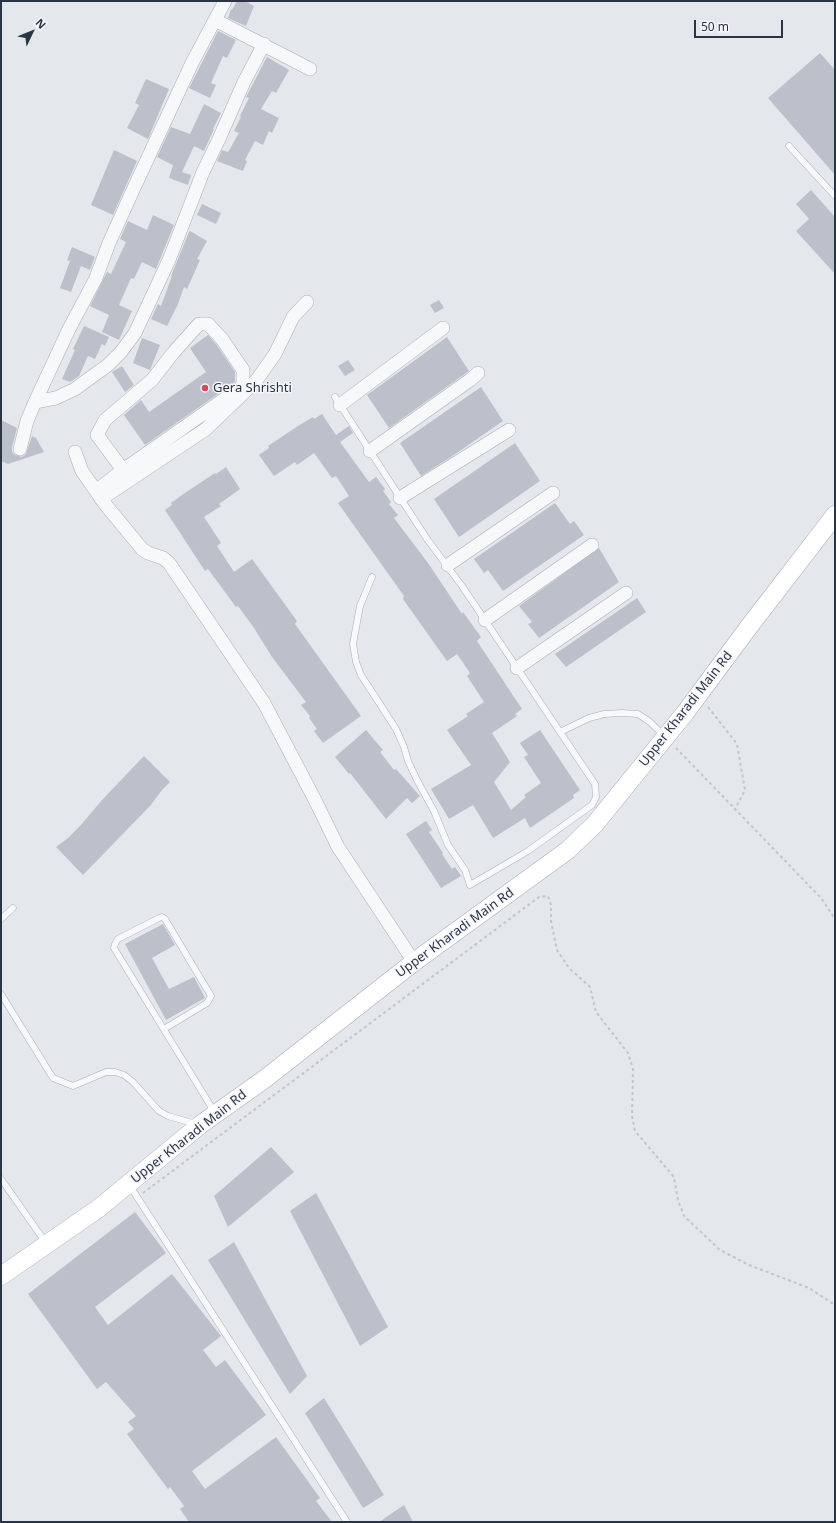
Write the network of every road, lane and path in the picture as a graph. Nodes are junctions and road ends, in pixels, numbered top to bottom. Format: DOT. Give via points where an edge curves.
graph roads {
  1 [pos="225,1"];
  2 [pos="216,20"];
  3 [pos="264,44"];
  4 [pos="310,69"];
  5 [pos="789,146"];
  6 [pos="835,196"];
  7 [pos="307,302"];
  8 [pos="443,328"];
  9 [pos="478,373"];
  10 [pos="337,401"];
  11 [pos="35,402"];
  12 [pos="509,430"];
  13 [pos="20,449"];
  14 [pos="370,451"];
  15 [pos="75,452"];
  16 [pos="123,470"];
  17 [pos="552,493"];
  18 [pos="99,495"];
  19 [pos="400,498"];
  20 [pos="835,514"];
  21 [pos="592,546"];
  22 [pos="448,565"];
  23 [pos="372,577"];
  24 [pos="626,593"];
  25 [pos="485,620"];
  26 [pos="517,668"];
  27 [pos="698,696"];
  28 [pos="560,732"];
  29 [pos="666,737"];
  30 [pos="735,809"];
  31 [pos="13,908"];
  32 [pos="1,919"];
  33 [pos="835,919"];
  34 [pos="414,962"];
  35 [pos="1,994"];
  36 [pos="164,1029"];
  37 [pos="215,1114"];
  38 [pos="200,1125"];
  39 [pos="1,1179"];
  40 [pos="133,1191"];
  41 [pos="46,1243"];
  42 [pos="1,1276"];
  43 [pos="835,1305"];
  44 [pos="347,1522"];
  1 -- 2 [label="street"];
  2 -- 3 [label="street"];
  2 -- 11 [label="street" via="192,63 96,278"];
  3 -- 4 [label="street"];
  3 -- 11 [label="street" via="244,82 169,260 135,333 108,365 75,389 56,398"];
  5 -- 6 [label="lane"];
  7 -- 18 [label="street" via="293,317 275,354 256,381 206,429"];
  8 -- 10 [label="street"];
  9 -- 14 [label="street"];
  10 -- 14 [label="lane"];
  11 -- 13 [label="street"];
  12 -- 19 [label="street"];
  14 -- 19 [label="lane"];
  15 -- 18 [label="street" via="82,471"];
  16 -- 16 [label="street" via="97,434 105,420 152,380 199,324 208,324 222,339 243,370 243,386"];
  16 -- 18 [label="street"];
  17 -- 22 [label="street"];
  18 -- 34 [label="street" via="142,549 169,563 205,615 264,703 338,848"];
  19 -- 22 [label="lane"];
  20 -- 27 [label="street, Upper Kharadi Main Rd"];
  21 -- 25 [label="street"];
  22 -- 25 [label="lane"];
  23 -- 28 [label="lane" via="360,606 353,644 356,662 361,675 396,729 417,780 448,845 465,870 470,885 528,851 592,805 596,797 595,784"];
  24 -- 26 [label="street"];
  25 -- 26 [label="lane"];
  26 -- 28 [label="lane"];
  27 -- 29 [label="street, Upper Kharadi Main Rd"];
  27 -- 30 [label="path" via="737,744 745,790"];
  28 -- 29 [label="lane" via="589,718 622,712 638,714"];
  29 -- 30 [label="path"];
  29 -- 34 [label="street, Upper Kharadi Main Rd" via="595,824 568,850"];
  30 -- 33 [label="path" via="822,899"];
  31 -- 32 [label="lane"];
  34 -- 37 [label="street, Upper Kharadi Main Rd" via="266,1078"];
  35 -- 38 [label="lane" via="54,1078 72,1086 106,1072 115,1072 133,1082 159,1111"];
  36 -- 36 [label="lane" via="114,948 118,939 162,917 211,996 207,1003"];
  36 -- 37 [label="lane"];
  37 -- 38 [label="street, Upper Kharadi Main Rd"];
  38 -- 40 [label="street, Upper Kharadi Main Rd"];
  39 -- 41 [label="lane"];
  40 -- 41 [label="street, Upper Kharadi Main Rd" via="99,1208"];
  40 -- 43 [label="path" via="539,897 548,896 557,950 569,968 590,987 596,1012 628,1053 633,1069 632,1116 635,1131 674,1177 684,1216 720,1250 749,1265 809,1288"];
  40 -- 44 [label="lane"];
  41 -- 42 [label="street, Upper Kharadi Main Rd"];
}
